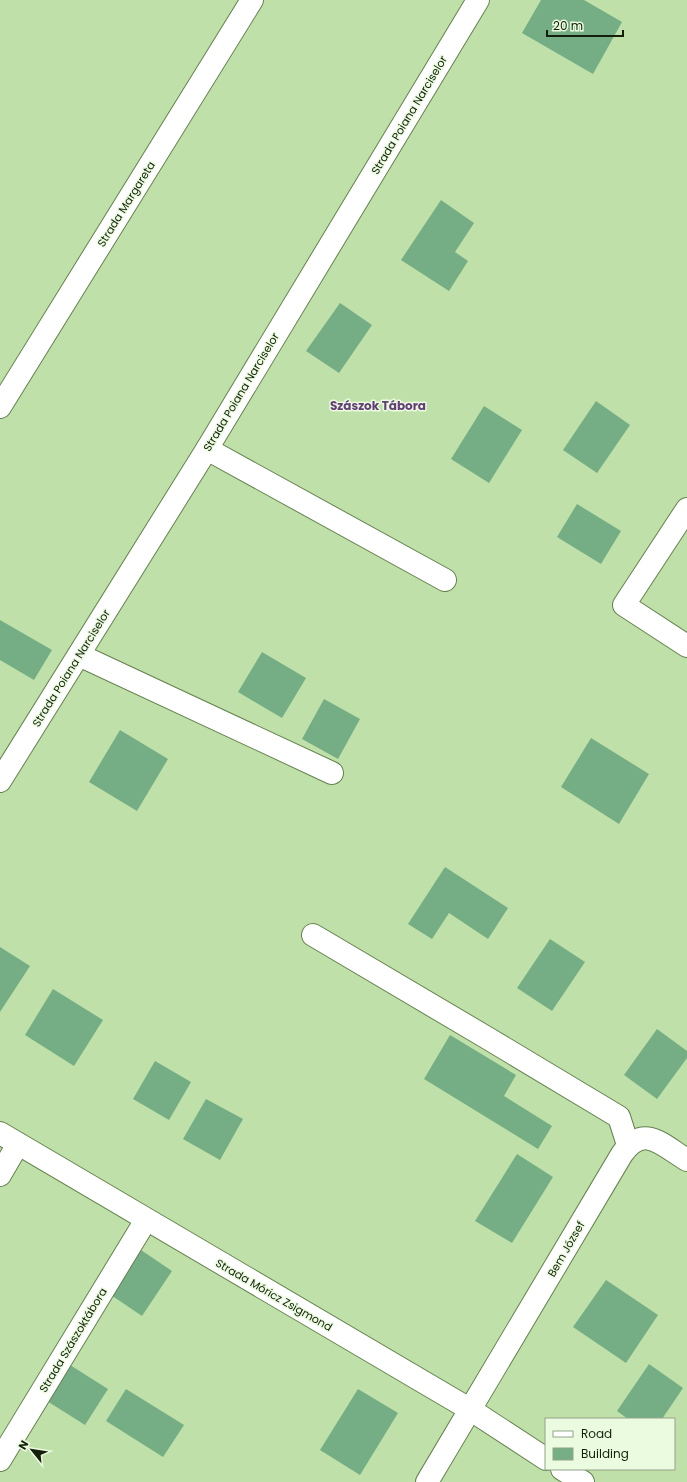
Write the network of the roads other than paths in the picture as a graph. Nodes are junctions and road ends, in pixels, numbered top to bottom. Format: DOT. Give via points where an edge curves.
graph roads {
  1 [pos="252,0"];
  2 [pos="478,0"];
  3 [pos="0,408"];
  4 [pos="207,449"];
  5 [pos="687,509"];
  6 [pos="444,580"];
  7 [pos="687,646"];
  8 [pos="79,655"];
  9 [pos="332,773"];
  10 [pos="0,781"];
  11 [pos="313,935"];
  12 [pos="0,1133"];
  13 [pos="18,1144"];
  14 [pos="628,1145"];
  15 [pos="687,1160"];
  16 [pos="0,1175"];
  17 [pos="146,1220"];
  18 [pos="471,1410"];
  19 [pos="545,1457"];
  20 [pos="0,1460"];
  21 [pos="564,1470"];
  22 [pos="427,1482"];
  23 [pos="583,1482"];
  1 -- 3 [label="street, Strada Margareta"];
  2 -- 4 [label="street, Strada Poiana Narciselor"];
  4 -- 6 [label="street"];
  4 -- 8 [label="street, Strada Poiana Narciselor"];
  5 -- 7 [label="street" via="624,605"];
  8 -- 9 [label="street"];
  8 -- 10 [label="street, Strada Poiana Narciselor"];
  11 -- 14 [label="street" via="619,1117"];
  12 -- 13 [label="street, Strada Móricz Zsigmond"];
  13 -- 16 [label="street"];
  13 -- 17 [label="street, Strada Móricz Zsigmond"];
  14 -- 15 [label="street" via="639,1139 650,1138"];
  14 -- 18 [label="street, Bem József"];
  17 -- 18 [label="street, Strada Móricz Zsigmond"];
  17 -- 20 [label="street, Strada Szászoktábora"];
  18 -- 19 [label="street, Strada Móricz Zsigmond"];
  18 -- 22 [label="street, Bem József"];
  21 -- 23 [label="street"];
}
